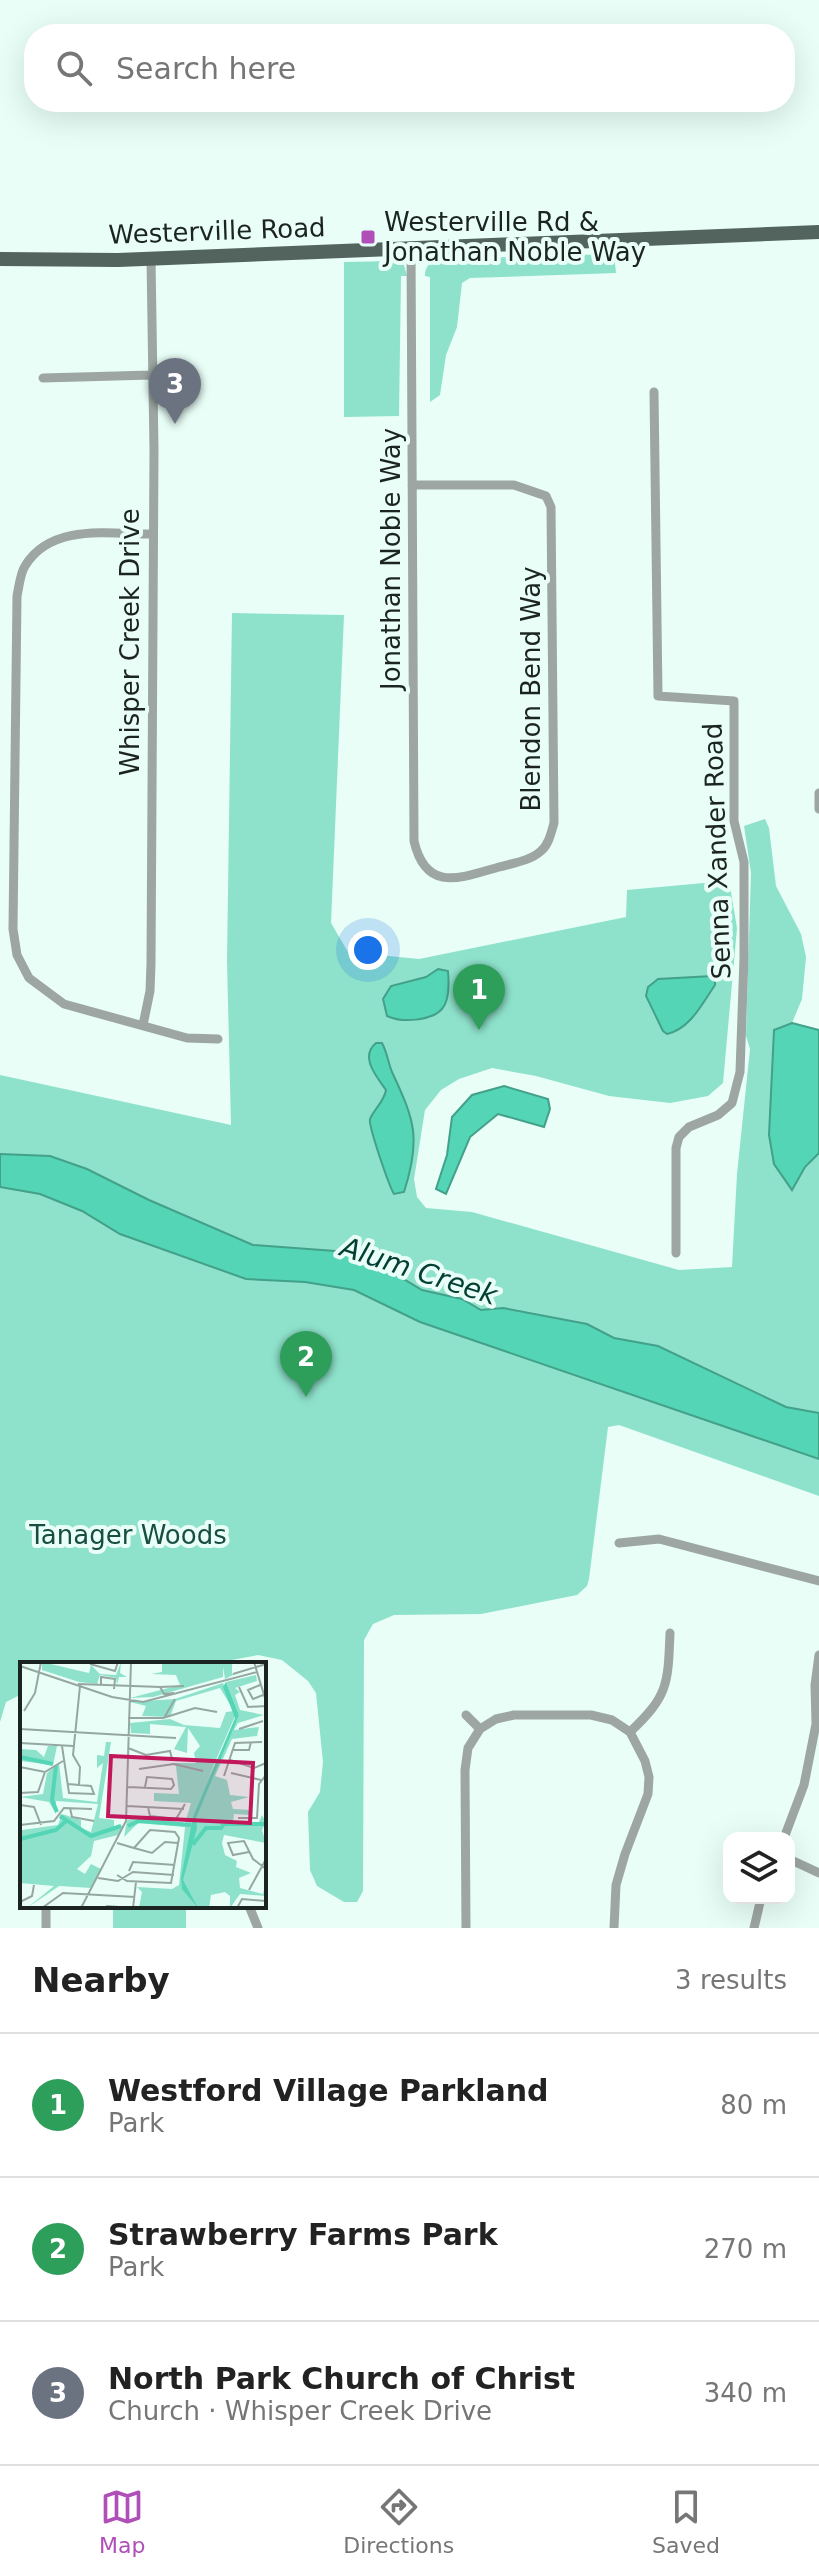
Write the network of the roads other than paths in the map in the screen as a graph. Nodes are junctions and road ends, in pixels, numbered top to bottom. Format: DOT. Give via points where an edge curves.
graph roads {
  1 [pos="819,232"];
  2 [pos="411,248"];
  3 [pos="151,258"];
  4 [pos="0,259"];
  5 [pos="152,375"];
  6 [pos="43,378"];
  7 [pos="654,392"];
  8 [pos="412,485"];
  9 [pos="152,534"];
  10 [pos="819,793"];
  11 [pos="819,809"];
  12 [pos="424,868"];
  13 [pos="143,1025"];
  14 [pos="218,1039"];
  15 [pos="676,1253"];
  16 [pos="619,1543"];
  17 [pos="819,1581"];
  18 [pos="670,1633"];
  19 [pos="819,1655"];
  20 [pos="466,1715"];
  21 [pos="480,1729"];
  22 [pos="630,1732"];
  23 [pos="786,1832"];
  24 [pos="795,1862"];
  25 [pos="819,1873"];
  26 [pos="760,1904"];
  27 [pos="250,1908"];
  28 [pos="258,1928"];
  29 [pos="466,1928"];
  30 [pos="614,1928"];
  31 [pos="754,1928"];
  1 -- 2 [label="main road, Westerville Road"];
  2 -- 3 [label="main road, Westerville Road"];
  2 -- 8 [label="street, Jonathan Noble Way"];
  3 -- 4 [label="main road, Westerville Road"];
  3 -- 5 [label="street, Whisper Creek Drive"];
  5 -- 6 [label="street"];
  5 -- 9 [label="street, Whisper Creek Drive"];
  7 -- 15 [label="street, Senna Xander Road" via="658,696 734,701 734,821 744,862 740,1072 732,1103 679,1137"];
  8 -- 12 [label="street, Jonathan Noble Way" via="414,841"];
  8 -- 12 [label="street, Blendon Bend Way" via="514,485 546,496 553,522 550,839 541,852 526,859 462,878 445,879"];
  9 -- 13 [label="street, Whisper Creek Drive" via="151,977"];
  9 -- 13 [label="street" via="71,534 43,545 24,567 17,596 17,955 29,978 64,1004"];
  10 -- 11 [label="street"];
  13 -- 14 [label="street" via="187,1038"];
  16 -- 17 [label="street" via="659,1539"];
  18 -- 22 [label="street" via="666,1687 653,1710"];
  19 -- 23 [label="street" via="816,1724 804,1785"];
  20 -- 21 [label="street"];
  21 -- 22 [label="street" via="514,1715 591,1715"];
  21 -- 29 [label="street" via="468,1748 465,1770"];
  22 -- 30 [label="street" via="645,1761 648,1794 616,1885"];
  24 -- 25 [label="street"];
  26 -- 31 [label="street"];
  27 -- 28 [label="street"];
}
